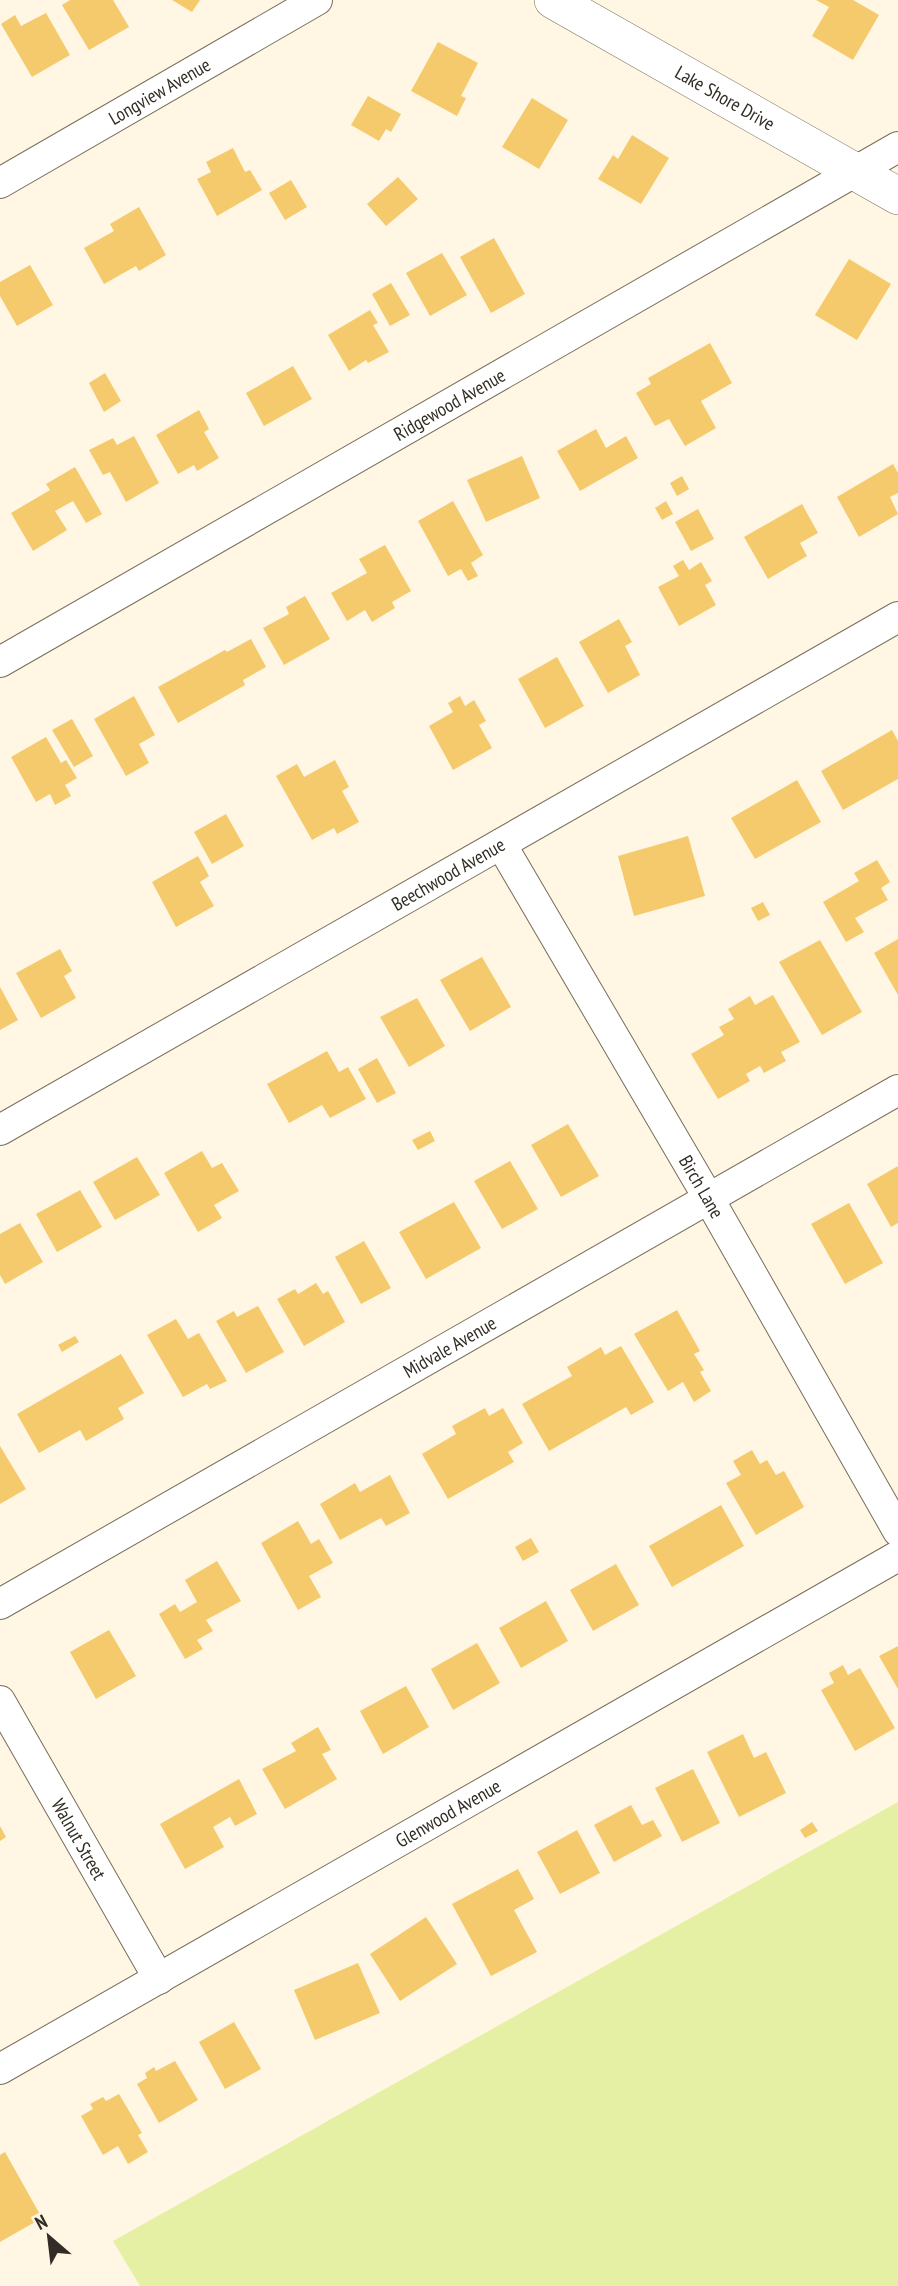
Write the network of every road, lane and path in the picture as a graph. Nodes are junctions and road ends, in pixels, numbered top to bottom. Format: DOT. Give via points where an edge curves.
graph roads {
  1 [pos="317,0"];
  2 [pos="554,0"];
  3 [pos="898,147"];
  4 [pos="856,172"];
  5 [pos="0,183"];
  6 [pos="898,195"];
  7 [pos="898,617"];
  8 [pos="0,662"];
  9 [pos="501,844"];
  10 [pos="898,1090"];
  11 [pos="0,1130"];
  12 [pos="709,1199"];
  13 [pos="898,1531"];
  14 [pos="898,1556"];
  15 [pos="0,1604"];
  16 [pos="0,1701"];
  17 [pos="159,1979"];
  18 [pos="0,2069"];
  1 -- 5 [label="street, Longview Avenue"];
  2 -- 4 [label="street, Lake Shore Drive"];
  3 -- 4 [label="street, Ridgewood Avenue"];
  4 -- 6 [label="street, Lake Shore Drive"];
  4 -- 8 [label="street, Ridgewood Avenue"];
  7 -- 9 [label="street, Beechwood Avenue"];
  9 -- 11 [label="street, Beechwood Avenue"];
  9 -- 12 [label="street, Birch Lane"];
  10 -- 12 [label="street, Midvale Avenue"];
  12 -- 13 [label="street, Birch Lane"];
  12 -- 15 [label="street, Midvale Avenue"];
  14 -- 17 [label="street, Glenwood Avenue"];
  16 -- 17 [label="street, Walnut Street"];
  17 -- 18 [label="street, Glenwood Avenue"];
}
